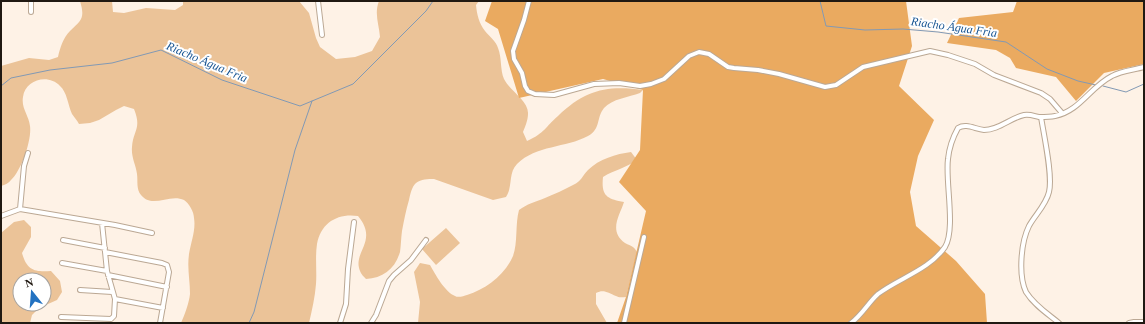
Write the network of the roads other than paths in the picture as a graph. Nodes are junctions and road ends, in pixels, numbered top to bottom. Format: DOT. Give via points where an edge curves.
graph roads {
  1 [pos="31,1"];
  2 [pos="318,1"];
  3 [pos="529,1"];
  4 [pos="31,12"];
  5 [pos="322,35"];
  6 [pos="1144,67"];
  7 [pos="1062,113"];
  8 [pos="1041,117"];
  9 [pos="28,153"];
  10 [pos="20,209"];
  11 [pos="1,216"];
  12 [pos="354,222"];
  13 [pos="102,223"];
  14 [pos="152,234"];
  15 [pos="644,237"];
  16 [pos="63,240"];
  17 [pos="426,240"];
  18 [pos="105,250"];
  19 [pos="62,263"];
  20 [pos="108,273"];
  21 [pos="167,287"];
  22 [pos="80,290"];
  23 [pos="112,292"];
  24 [pos="114,299"];
  25 [pos="163,308"];
  26 [pos="61,317"];
  27 [pos="1144,322"];
  28 [pos="160,323"];
  29 [pos="340,323"];
  30 [pos="371,323"];
  31 [pos="624,323"];
  32 [pos="852,323"];
  33 [pos="1059,323"];
  34 [pos="1129,323"];
  1 -- 4 [label="street"];
  2 -- 5 [label="street"];
  3 -- 7 [label="street" via="513,56 522,73 526,89 535,94 554,95 603,83 640,86 651,84 664,79 689,56 699,52 709,54 728,67 779,74 815,86 831,87 862,67 930,51 975,64 994,75 1041,93"];
  6 -- 7 [label="street" via="1111,76 1079,104"];
  7 -- 8 [label="street"];
  8 -- 32 [label="street" via="1024,115 985,130 966,126 958,128 948,159 950,220 944,247 930,262 878,295"];
  8 -- 33 [label="street" via="1050,187 1049,194 1026,233 1022,270 1026,292"];
  9 -- 10 [label="street" via="24,166"];
  10 -- 11 [label="street"];
  10 -- 13 [label="street"];
  12 -- 29 [label="street" via="346,304"];
  13 -- 14 [label="street"];
  13 -- 18 [label="street"];
  15 -- 31 [label="street"];
  16 -- 18 [label="street"];
  17 -- 30 [label="street" via="411,260 389,281"];
  18 -- 20 [label="street"];
  18 -- 21 [label="street" via="166,265 169,272"];
  19 -- 20 [label="street"];
  20 -- 21 [label="street"];
  20 -- 23 [label="street"];
  21 -- 25 [label="street"];
  22 -- 23 [label="street"];
  23 -- 24 [label="street"];
  24 -- 25 [label="street"];
  24 -- 26 [label="street" via="114,314 111,319"];
  25 -- 28 [label="street"];
  27 -- 34 [label="street"];
}
